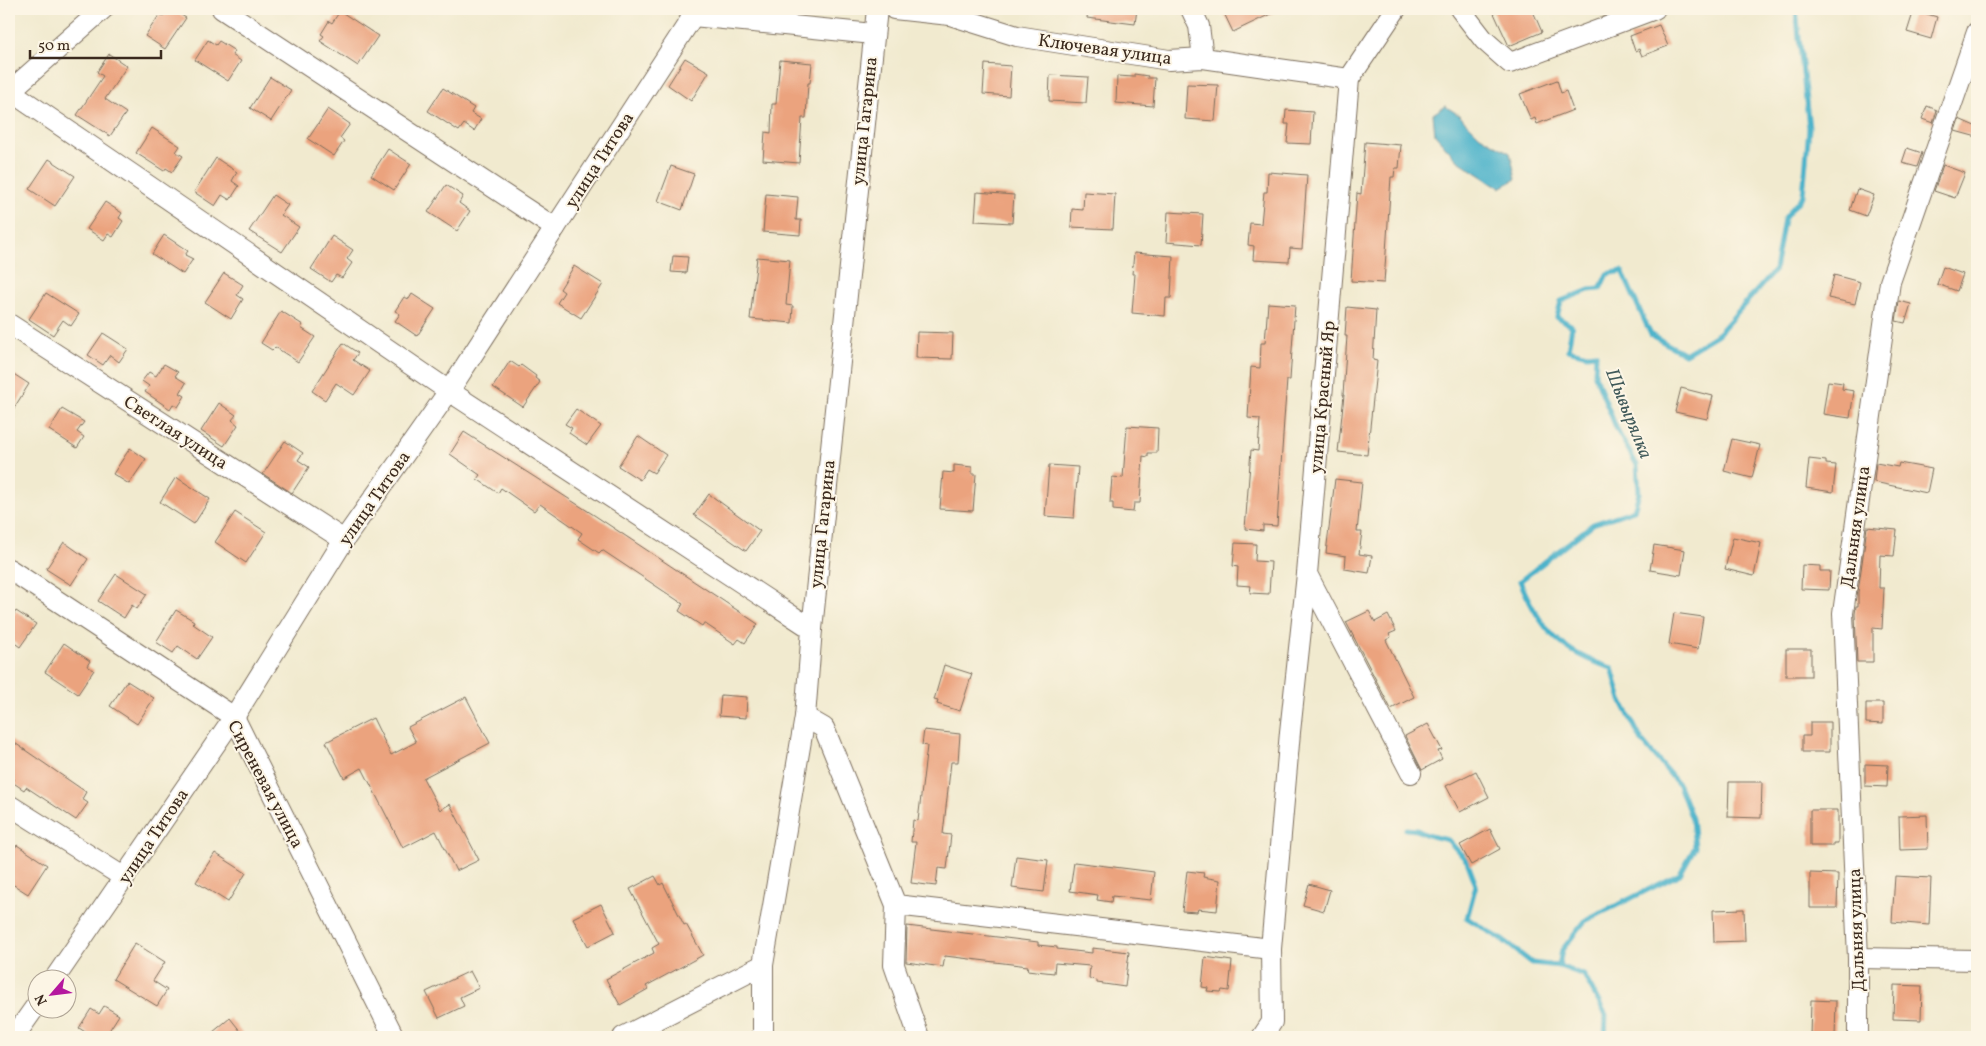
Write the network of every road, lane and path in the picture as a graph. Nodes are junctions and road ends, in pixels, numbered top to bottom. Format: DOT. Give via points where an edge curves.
graph roads {
  1 [pos="103,9"];
  2 [pos="222,9"];
  3 [pos="877,9"];
  4 [pos="894,9"];
  5 [pos="1191,9"];
  6 [pos="1396,9"];
  7 [pos="1460,9"];
  8 [pos="1656,9"];
  9 [pos="691,12"];
  10 [pos="1977,32"];
  11 [pos="873,34"];
  12 [pos="1203,58"];
  13 [pos="1349,79"];
  14 [pos="9,92"];
  15 [pos="555,228"];
  16 [pos="9,324"];
  17 [pos="449,391"];
  18 [pos="344,540"];
  19 [pos="9,569"];
  20 [pos="1307,574"];
  21 [pos="812,629"];
  22 [pos="234,717"];
  23 [pos="805,717"];
  24 [pos="1411,774"];
  25 [pos="9,805"];
  26 [pos="125,878"];
  27 [pos="896,905"];
  28 [pos="1271,949"];
  29 [pos="1858,958"];
  30 [pos="1977,960"];
  31 [pos="763,965"];
  32 [pos="62,968"];
  33 [pos="28,1017"];
  34 [pos="14,1037"];
  35 [pos="394,1037"];
  36 [pos="623,1037"];
  37 [pos="764,1037"];
  38 [pos="919,1037"];
  39 [pos="1262,1037"];
  40 [pos="1858,1037"];
  1 -- 14 [label="street"];
  2 -- 15 [label="street"];
  3 -- 11 [label="street, улица Гагарина"];
  4 -- 12 [label="street, Ключевая улица" via="950,15 1017,36 1169,60"];
  5 -- 12 [label="street" via="1199,26"];
  6 -- 13 [label="street, улица Красный Яр"];
  7 -- 8 [label="street" via="1484,40 1510,63"];
  9 -- 11 [label="street"];
  9 -- 15 [label="street, улица Титова"];
  10 -- 29 [label="street, Дальняя улица" via="1890,282 1843,613"];
  11 -- 21 [label="street, улица Гагарина"];
  12 -- 13 [label="street, Ключевая улица"];
  13 -- 20 [label="street, улица Красный Яр"];
  14 -- 17 [label="street"];
  15 -- 17 [label="street, улица Титова"];
  16 -- 18 [label="street, Светлая улица"];
  17 -- 18 [label="street, улица Титова"];
  17 -- 21 [label="street"];
  18 -- 22 [label="street, улица Титова"];
  19 -- 22 [label="street, Сиреневая улица"];
  20 -- 24 [label="street"];
  20 -- 28 [label="street, улица Красный Яр"];
  21 -- 23 [label="street, улица Гагарина"];
  22 -- 26 [label="street, улица Титова"];
  22 -- 35 [label="street, Сиреневая улица"];
  23 -- 27 [label="street" via="824,728"];
  23 -- 31 [label="street, улица Гагарина"];
  25 -- 26 [label="street"];
  26 -- 32 [label="street, улица Титова"];
  27 -- 28 [label="street"];
  27 -- 38 [label="street" via="894,965"];
  28 -- 39 [label="street, улица Красный Яр" via="1272,1022"];
  29 -- 30 [label="street"];
  29 -- 40 [label="street, Дальняя улица"];
  31 -- 36 [label="street"];
  31 -- 37 [label="street, улица Гагарина"];
  33 -- 34 [label="street"];
}
